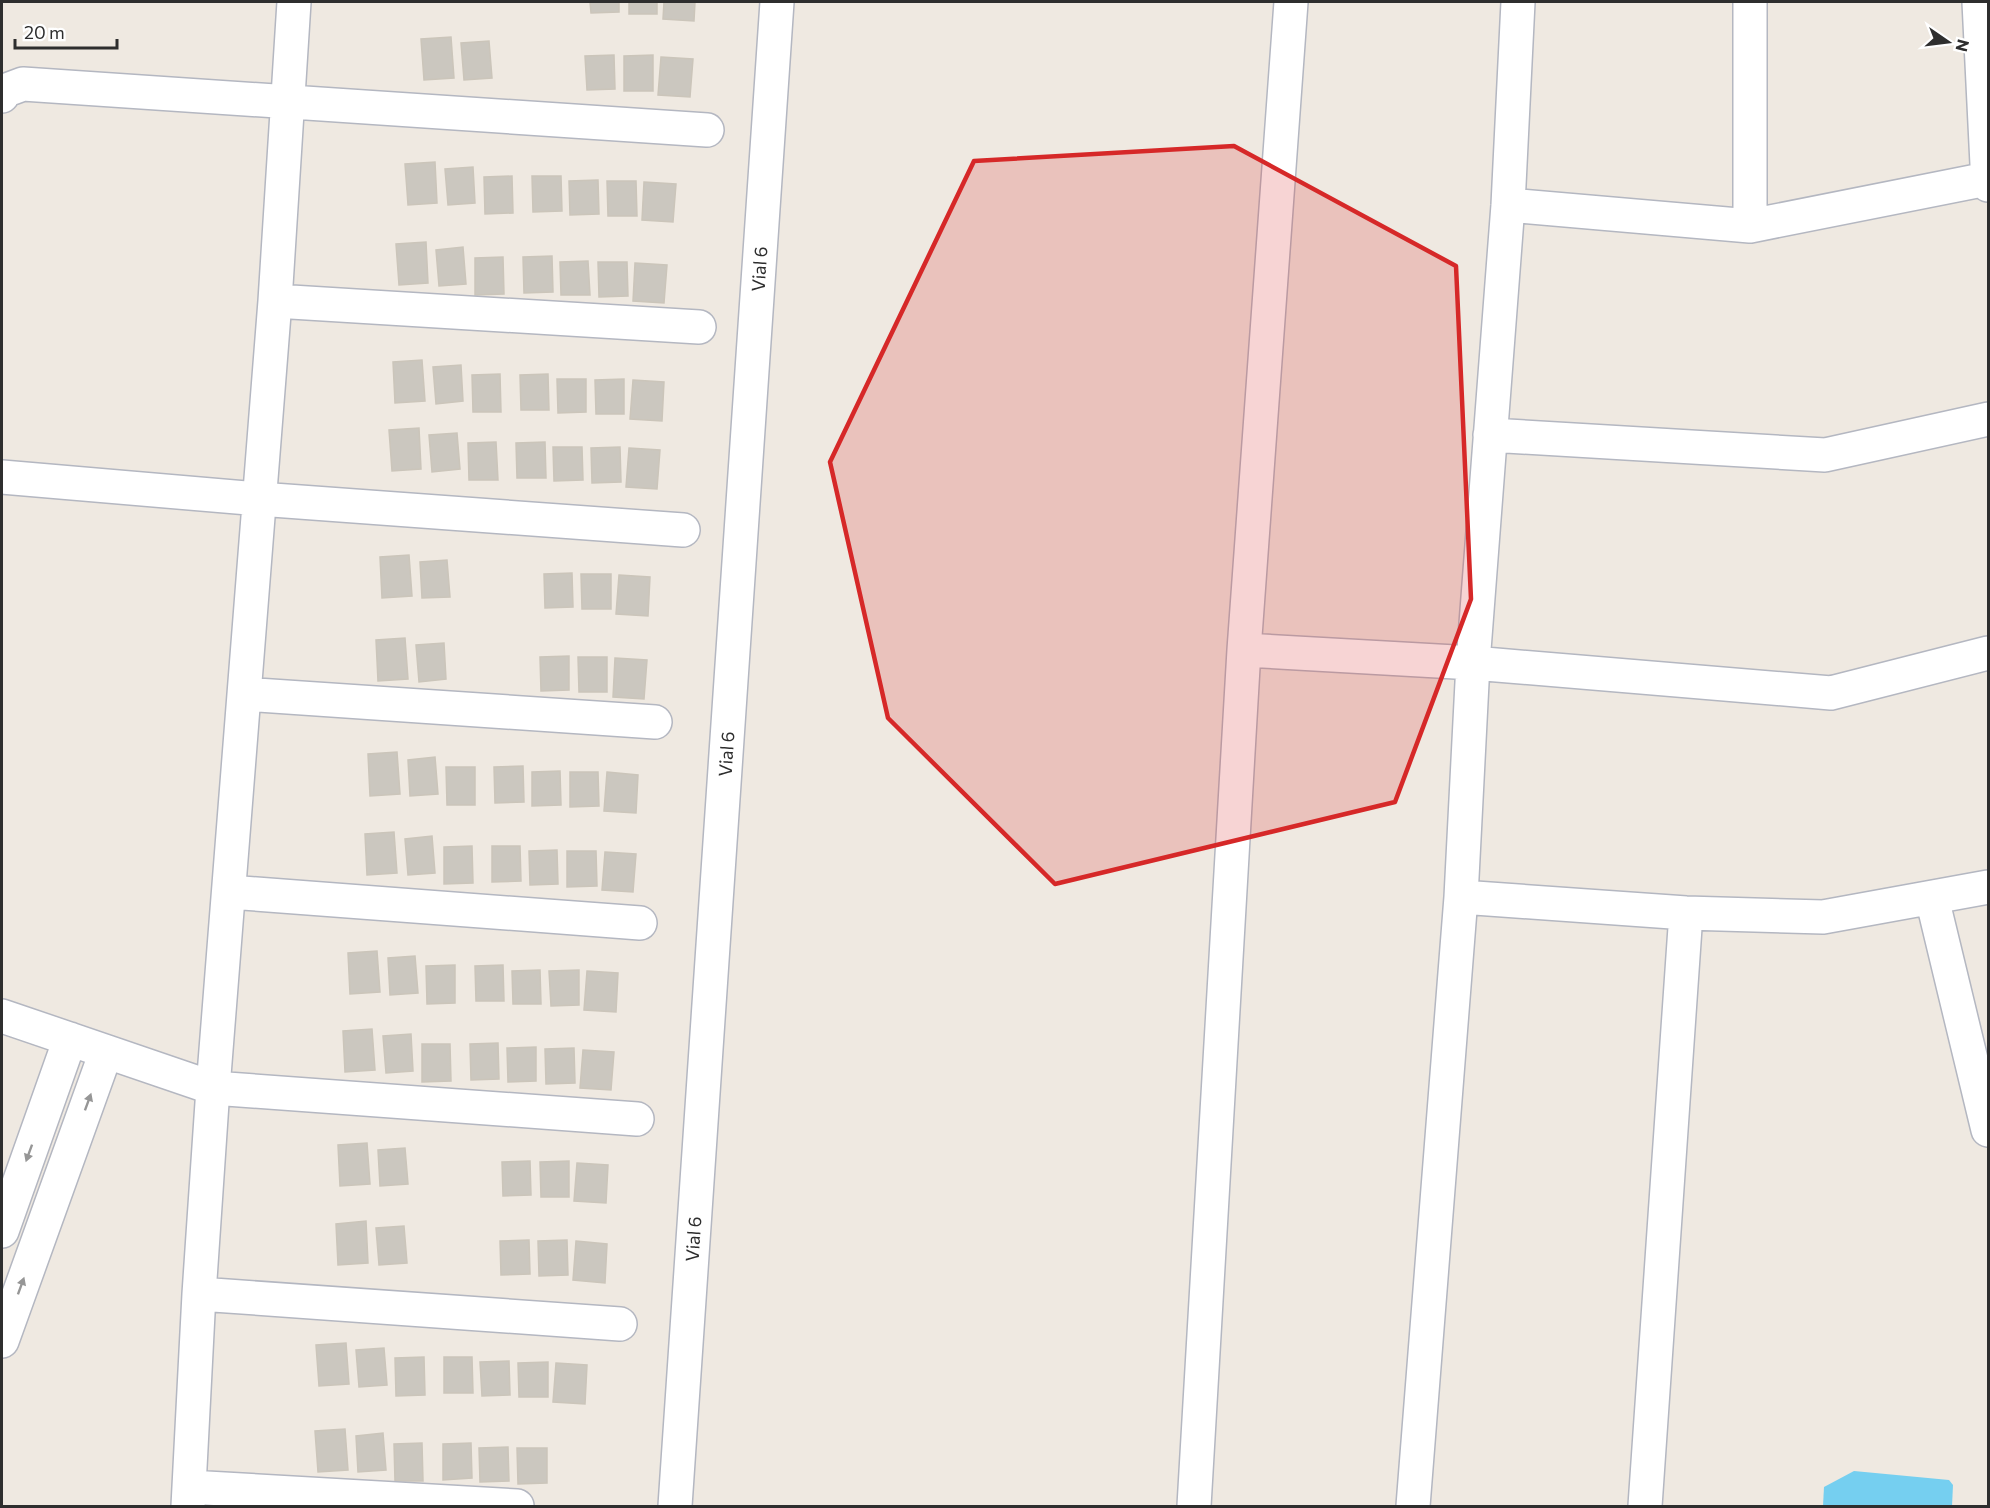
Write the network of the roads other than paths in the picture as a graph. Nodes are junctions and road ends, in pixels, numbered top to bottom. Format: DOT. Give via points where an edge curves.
graph roads {
  1 [pos="294,2"];
  2 [pos="777,2"];
  3 [pos="1291,2"];
  4 [pos="1518,2"];
  5 [pos="1750,2"];
  6 [pos="1979,2"];
  7 [pos="2,96"];
  8 [pos="287,102"];
  9 [pos="707,130"];
  10 [pos="1988,182"];
  11 [pos="1508,205"];
  12 [pos="1750,226"];
  13 [pos="275,301"];
  14 [pos="699,327"];
  15 [pos="1989,419"];
  16 [pos="1490,435"];
  17 [pos="2,477"];
  18 [pos="259,500"];
  19 [pos="683,530"];
  20 [pos="1244,650"];
  21 [pos="1989,653"];
  22 [pos="1473,663"];
  23 [pos="244,694"];
  24 [pos="655,722"];
  25 [pos="1989,886"];
  26 [pos="229,892"];
  27 [pos="1461,897"];
  28 [pos="1932,898"];
  29 [pos="1686,912"];
  30 [pos="640,923"];
  31 [pos="2,1016"];
  32 [pos="70,1039"];
  33 [pos="106,1052"];
  34 [pos="213,1088"];
  35 [pos="637,1119"];
  36 [pos="1989,1130"];
  37 [pos="2,1232"];
  38 [pos="199,1294"];
  39 [pos="620,1324"];
  40 [pos="2,1341"];
  41 [pos="189,1497"];
  42 [pos="517,1506"];
  43 [pos="675,1506"];
  44 [pos="1194,1506"];
  45 [pos="1413,1506"];
  46 [pos="1645,1506"];
  1 -- 8 [label="street"];
  2 -- 43 [label="street, Vial 6"];
  3 -- 20 [label="street"];
  4 -- 11 [label="street"];
  5 -- 12 [label="street"];
  6 -- 10 [label="street"];
  7 -- 8 [label="street" via="4,91 23,84"];
  8 -- 9 [label="street"];
  8 -- 13 [label="street"];
  10 -- 12 [label="street"];
  11 -- 12 [label="street"];
  11 -- 16 [label="street"];
  13 -- 14 [label="street"];
  13 -- 18 [label="street"];
  15 -- 16 [label="street" via="1825,455"];
  16 -- 22 [label="street"];
  17 -- 18 [label="street"];
  18 -- 19 [label="street"];
  18 -- 23 [label="street"];
  20 -- 22 [label="street"];
  20 -- 44 [label="street"];
  21 -- 22 [label="street" via="1831,693"];
  22 -- 27 [label="street"];
  23 -- 24 [label="street"];
  23 -- 26 [label="street"];
  25 -- 28 [label="street"];
  26 -- 30 [label="street"];
  26 -- 34 [label="street"];
  27 -- 29 [label="street"];
  27 -- 45 [label="street"];
  28 -- 29 [label="street" via="1823,917"];
  28 -- 36 [label="street"];
  29 -- 46 [label="street"];
  31 -- 32 [label="street"];
  32 -- 33 [label="street"];
  32 -- 37 [label="street, one-way"];
  33 -- 34 [label="street"];
  40 -- 33 [label="street, one-way"];
  34 -- 35 [label="street"];
  34 -- 38 [label="street"];
  38 -- 39 [label="street"];
  38 -- 41 [label="street"];
  41 -- 42 [label="street"];
}
